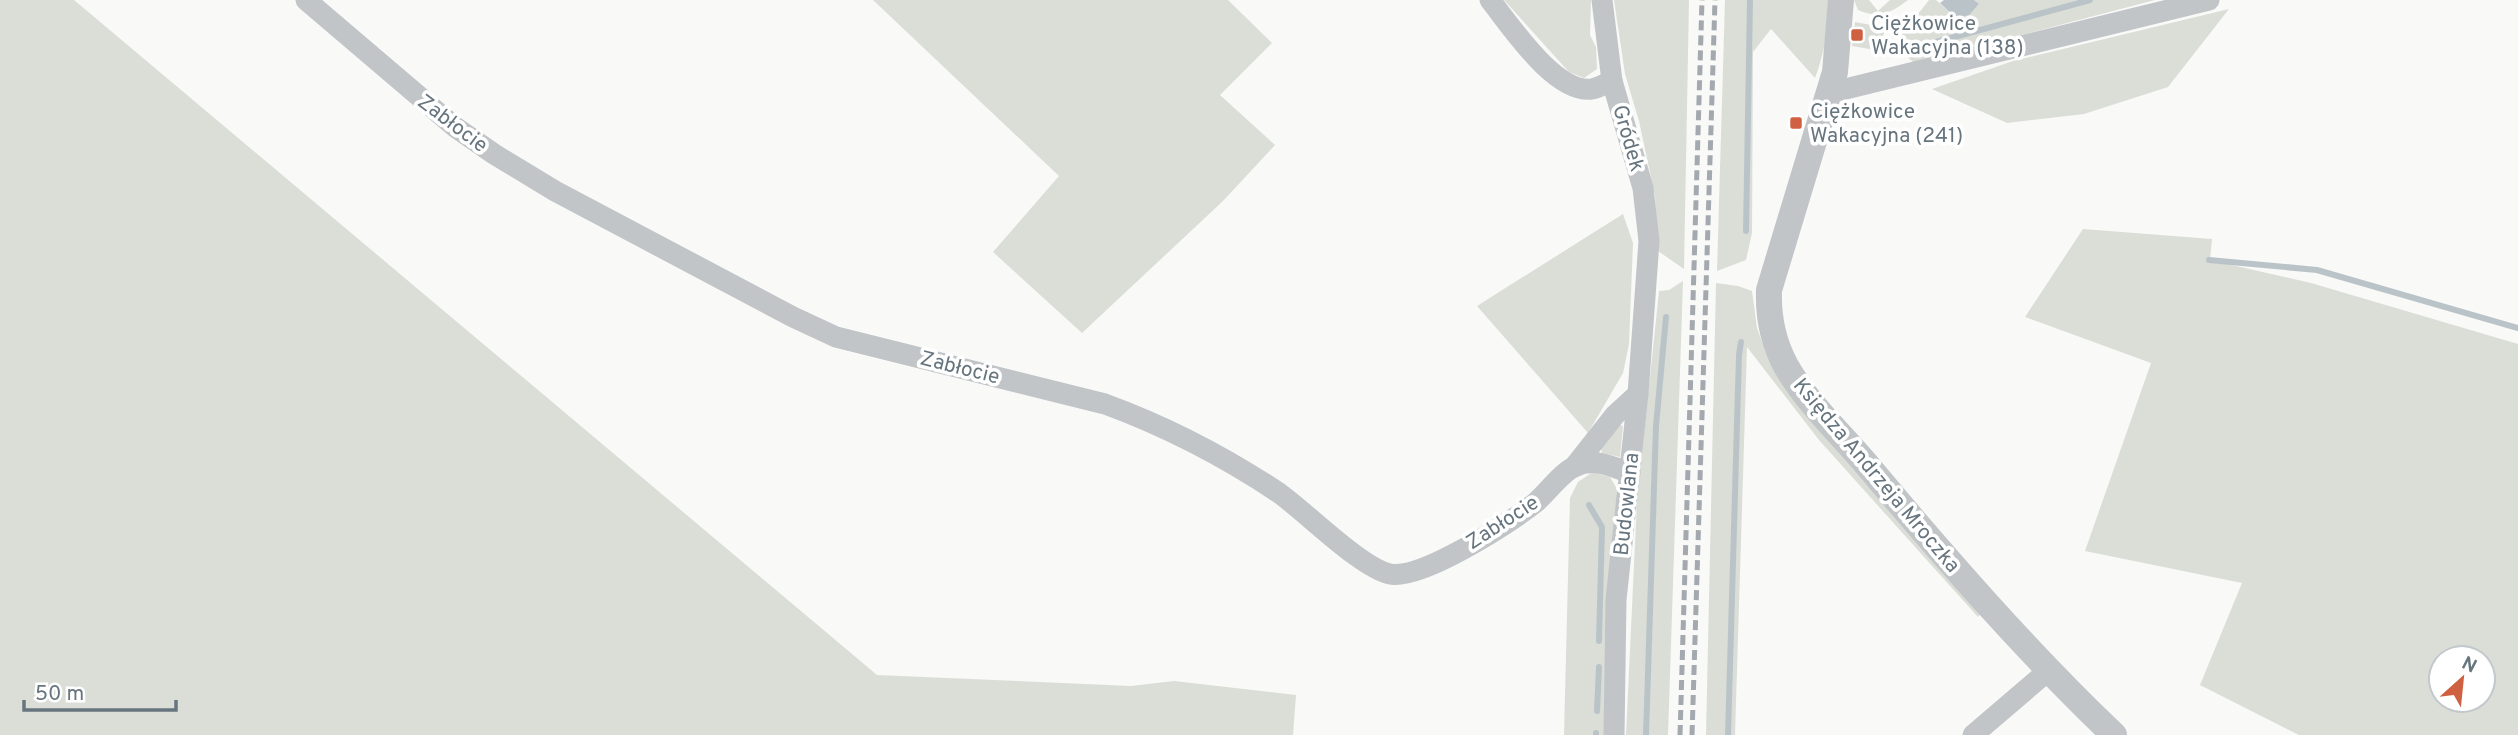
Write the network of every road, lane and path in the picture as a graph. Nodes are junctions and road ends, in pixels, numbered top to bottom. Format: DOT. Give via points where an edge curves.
graph roads {
  1 [pos="306,0"];
  2 [pos="1490,0"];
  3 [pos="1602,0"];
  4 [pos="1842,0"];
  5 [pos="2209,0"];
  6 [pos="1612,81"];
  7 [pos="1829,93"];
  8 [pos="1648,274"];
  9 [pos="1638,394"];
  10 [pos="1574,467"];
  11 [pos="1630,473"];
  12 [pos="2049,670"];
  13 [pos="1615,735"];
  14 [pos="1973,735"];
  15 [pos="2114,735"];
  1 -- 10 [label="street, Zabłocie" via="434,110 494,154 758,300 836,337 1105,404 1146,419 1264,483 1361,559 1391,574 1437,563 1506,524"];
  2 -- 6 [label="street, Gródek" via="1550,72 1568,84 1591,90"];
  3 -- 6 [label="street"];
  4 -- 7 [label="street, Księdza Andrzeja Mroczka"];
  5 -- 7 [label="street"];
  6 -- 8 [label="street, Gródek" via="1643,188"];
  7 -- 12 [label="street, Księdza Andrzeja Mroczka" via="1772,276 1770,325 1777,346 1816,407"];
  8 -- 9 [label="street, Budowlana"];
  9 -- 10 [label="street, Zabłocie"];
  9 -- 11 [label="street, Budowlana"];
  10 -- 11 [label="street" via="1599,461"];
  11 -- 13 [label="street, Budowlana" via="1616,600"];
  12 -- 14 [label="street"];
  12 -- 15 [label="street, Księdza Andrzeja Mroczka"];
}
